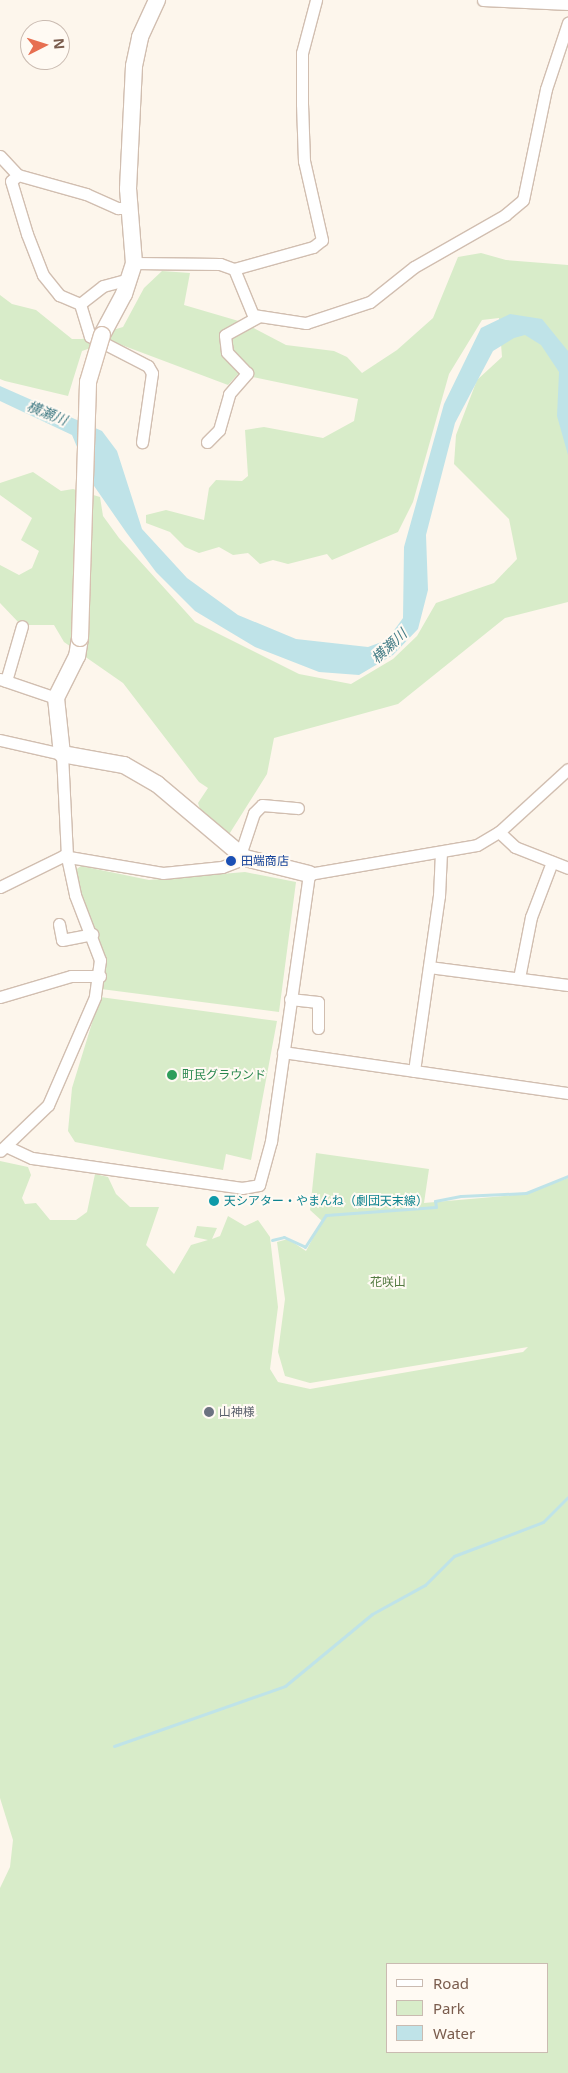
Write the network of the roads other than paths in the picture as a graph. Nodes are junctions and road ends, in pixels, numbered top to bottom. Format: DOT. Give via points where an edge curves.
graph roads {
  1 [pos="157,0"];
  2 [pos="316,0"];
  3 [pos="483,0"];
  4 [pos="568,4"];
  5 [pos="568,23"];
  6 [pos="0,156"];
  7 [pos="18,175"];
  8 [pos="129,208"];
  9 [pos="234,270"];
  10 [pos="132,271"];
  11 [pos="80,304"];
  12 [pos="258,317"];
  13 [pos="142,442"];
  14 [pos="207,442"];
  15 [pos="22,626"];
  16 [pos="3,680"];
  17 [pos="56,698"];
  18 [pos="0,740"];
  19 [pos="62,754"];
  20 [pos="568,769"];
  21 [pos="298,808"];
  22 [pos="498,832"];
  23 [pos="441,852"];
  24 [pos="242,856"];
  25 [pos="67,858"];
  26 [pos="552,862"];
  27 [pos="568,868"];
  28 [pos="310,874"];
  29 [pos="0,887"];
  30 [pos="59,924"];
  31 [pos="92,934"];
  32 [pos="429,967"];
  33 [pos="100,976"];
  34 [pos="519,978"];
  35 [pos="568,985"];
  36 [pos="0,997"];
  37 [pos="290,998"];
  38 [pos="318,1028"];
  39 [pos="283,1052"];
  40 [pos="414,1071"];
  41 [pos="568,1092"];
  42 [pos="4,1149"];
  1 -- 8 [label="street" via="140,38 134,66"];
  2 -- 9 [label="street" via="302,53 302,96 304,158 322,240 313,247"];
  3 -- 4 [label="street"];
  5 -- 12 [label="street" via="546,89 524,200 458,245 414,267 362,306 300,324"];
  6 -- 7 [label="street"];
  7 -- 8 [label="street" via="86,194 118,208"];
  7 -- 11 [label="street" via="11,181 43,275 59,295"];
  8 -- 10 [label="street"];
  9 -- 10 [label="street" via="212,264"];
  9 -- 12 [label="street" via="246,305"];
  10 -- 11 [label="street" via="103,286"];
  10 -- 17 [label="street, bridge" via="102,335 88,382 80,638 77,656"];
  11 -- 13 [label="street" via="90,336 148,366 152,373"];
  12 -- 14 [label="street" via="225,335 227,352 247,373 229,394 219,430"];
  15 -- 16 [label="street"];
  16 -- 17 [label="street"];
  17 -- 19 [label="street"];
  18 -- 19 [label="street"];
  19 -- 24 [label="street" via="112,760 141,774"];
  19 -- 25 [label="street"];
  20 -- 22 [label="street"];
  21 -- 24 [label="street" via="262,805 254,813"];
  22 -- 23 [label="street" via="477,845"];
  22 -- 26 [label="street" via="515,847"];
  23 -- 28 [label="street"];
  23 -- 32 [label="street"];
  24 -- 25 [label="street" via="222,867 163,873"];
  24 -- 28 [label="street"];
  25 -- 29 [label="street" via="48,860"];
  25 -- 31 [label="street" via="75,895"];
  26 -- 27 [label="street"];
  26 -- 34 [label="street" via="531,918"];
  28 -- 37 [label="street"];
  30 -- 31 [label="street" via="62,940"];
  31 -- 33 [label="street"];
  32 -- 34 [label="street"];
  32 -- 40 [label="street"];
  33 -- 36 [label="street" via="72,976"];
  33 -- 42 [label="street" via="48,1105"];
  34 -- 35 [label="street"];
  37 -- 38 [label="street" via="318,1002"];
  37 -- 39 [label="street"];
  39 -- 40 [label="street"];
  39 -- 42 [label="street" via="262,1182 252,1188 32,1158"];
  40 -- 41 [label="street"];
}
